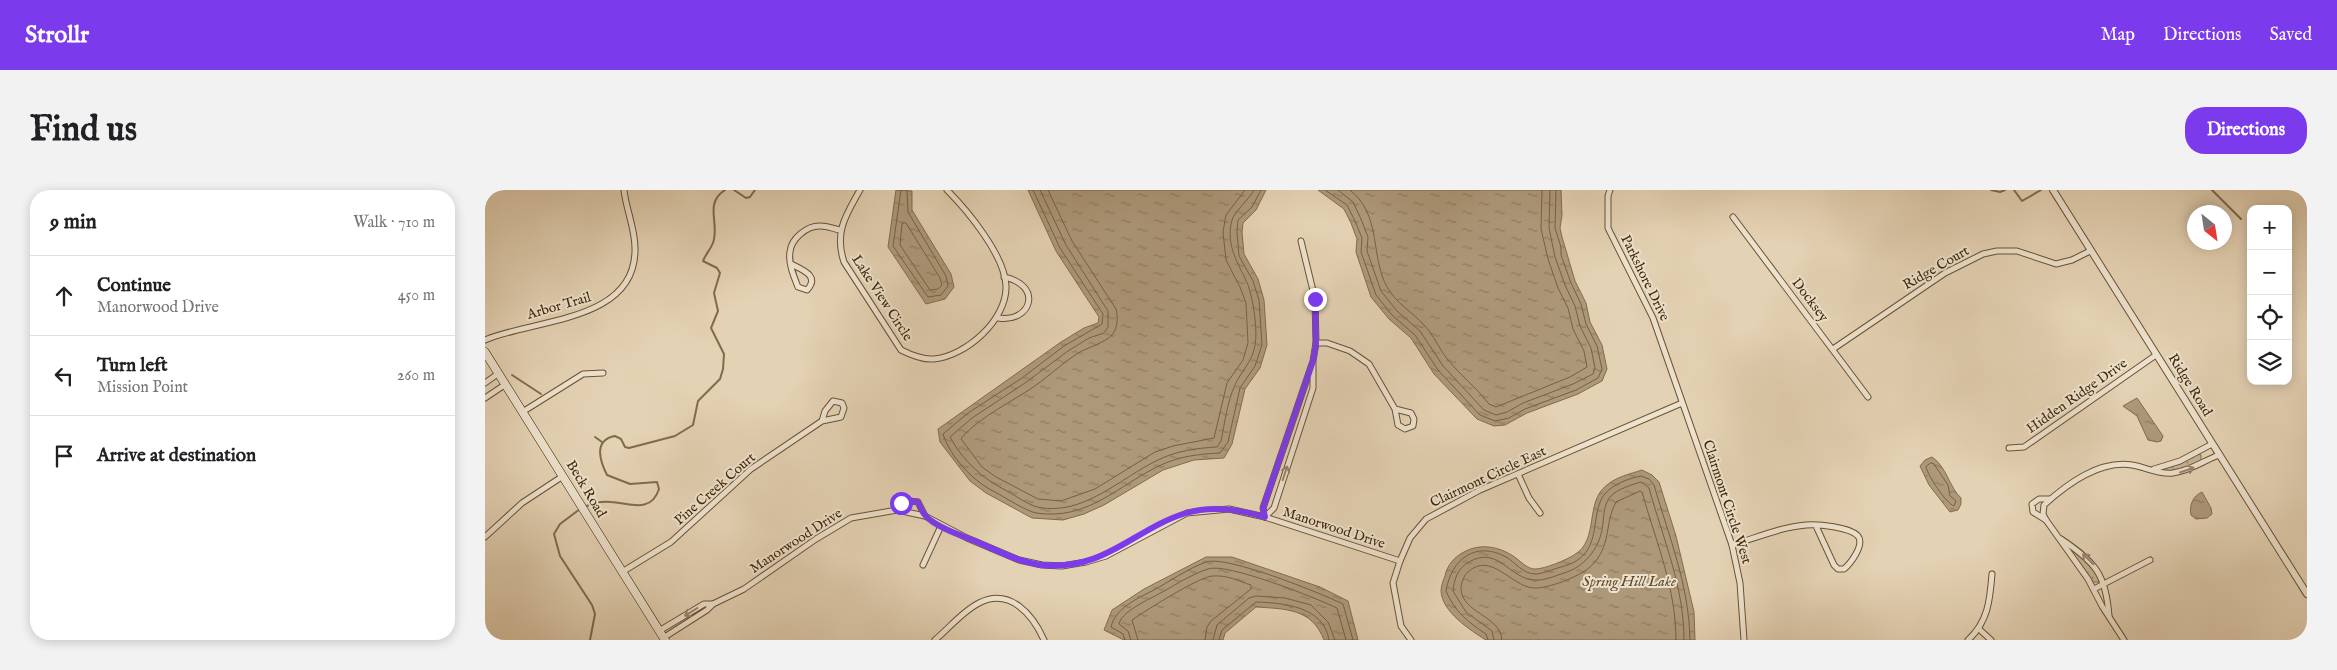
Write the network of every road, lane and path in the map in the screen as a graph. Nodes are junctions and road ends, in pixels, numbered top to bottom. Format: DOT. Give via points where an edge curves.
graph roads {
  1 [pos="624,190"];
  2 [pos="860,190"];
  3 [pos="947,190"];
  4 [pos="1610,190"];
  5 [pos="2053,190"];
  6 [pos="1733,217"];
  7 [pos="840,230"];
  8 [pos="1301,241"];
  9 [pos="2090,251"];
  10 [pos="791,264"];
  11 [pos="1004,277"];
  12 [pos="998,318"];
  13 [pos="485,340"];
  14 [pos="1316,344"];
  15 [pos="1833,348"];
  16 [pos="485,352"];
  17 [pos="2156,355"];
  18 [pos="1313,361"];
  19 [pos="603,373"];
  20 [pos="499,374"];
  21 [pos="485,382"];
  22 [pos="506,384"];
  23 [pos="1868,397"];
  24 [pos="485,398"];
  25 [pos="1682,404"];
  26 [pos="1395,409"];
  27 [pos="523,411"];
  28 [pos="822,421"];
  29 [pos="2211,444"];
  30 [pos="2009,448"];
  31 [pos="2219,455"];
  32 [pos="2153,469"];
  33 [pos="1518,474"];
  34 [pos="564,476"];
  35 [pos="2051,499"];
  36 [pos="895,510"];
  37 [pos="1540,513"];
  38 [pos="925,516"];
  39 [pos="1265,517"];
  40 [pos="2046,520"];
  41 [pos="941,526"];
  42 [pos="1816,526"];
  43 [pos="485,537"];
  44 [pos="2058,538"];
  45 [pos="1732,545"];
  46 [pos="2151,560"];
  47 [pos="1400,561"];
  48 [pos="923,565"];
  49 [pos="622,572"];
  50 [pos="1992,574"];
  51 [pos="2105,584"];
  52 [pos="2094,590"];
  53 [pos="2307,594"];
  54 [pos="2109,619"];
  55 [pos="1979,629"];
  56 [pos="663,636"];
  57 [pos="935,640"];
  58 [pos="1044,640"];
  59 [pos="1411,640"];
  60 [pos="1745,640"];
  61 [pos="1968,640"];
  62 [pos="1991,640"];
  63 [pos="2124,640"];
  1 -- 13 [label="street, Arbor Trail" via="635,250 631,272 619,292 606,303 591,309"];
  2 -- 7 [label="street"];
  3 -- 11 [label="street" via="977,226"];
  4 -- 25 [label="street, Parkshore Drive" via="1608,228 1653,318"];
  5 -- 9 [label="street, Ridge Road"];
  6 -- 15 [label="street, Docksey"];
  7 -- 10 [label="street" via="821,226 804,231 790,250"];
  7 -- 12 [label="street, Lake View Circle" via="841,252 850,274 901,350 924,358 946,356 990,329"];
  8 -- 14 [label="street" via="1315,299"];
  9 -- 15 [label="street, Ridge Court" via="2056,264 2017,251 1997,250 1983,254 1945,273"];
  9 -- 17 [label="street, Ridge Road"];
  10 -- 10 [label="street" via="798,286 807,290 813,280"];
  11 -- 12 [label="street, Lake View Circle" via="1005,298"];
  11 -- 12 [label="street" via="1020,282 1029,296 1028,305 1021,314"];
  14 -- 18 [label="street"];
  14 -- 26 [label="street" via="1327,343 1350,351 1369,364"];
  15 -- 23 [label="street, Docksey"];
  16 -- 20 [label="main road, Beck Road"];
  17 -- 29 [label="street, Ridge Road"];
  17 -- 30 [label="street, Hidden Ridge Drive" via="2024,447"];
  18 -- 39 [label="street" via="1263,508"];
  39 -- 18 [label="street, one-way" via="1274,508 1313,388"];
  19 -- 27 [label="street" via="583,374"];
  20 -- 21 [label="street"];
  20 -- 22 [label="main road, Beck Road"];
  22 -- 24 [label="street"];
  22 -- 27 [label="main road, Beck Road"];
  25 -- 33 [label="street, Clairmont Circle East"];
  25 -- 45 [label="street, Clairmont Circle West"];
  26 -- 26 [label="street" via="1399,427 1407,429 1413,426 1411,413"];
  27 -- 34 [label="main road, Beck Road"];
  28 -- 28 [label="street, Pine Creek Court" via="829,404 833,401 842,403 841,417"];
  28 -- 49 [label="street, Pine Creek Court" via="751,469 671,542"];
  29 -- 31 [label="street, Ridge Road"];
  29 -- 32 [label="street" via="2180,461"];
  32 -- 31 [label="street, one-way" via="2164,474 2184,472"];
  31 -- 53 [label="street, Ridge Road"];
  32 -- 35 [label="street" via="2120,464 2103,467"];
  33 -- 37 [label="street"];
  33 -- 47 [label="street, Clairmont Circle East" via="1472,494 1426,520 1410,538"];
  34 -- 43 [label="street" via="522,504"];
  34 -- 49 [label="main road, Beck Road"];
  35 -- 40 [label="street" via="2043,509"];
  35 -- 40 [label="street" via="2039,499 2032,504 2033,512"];
  36 -- 38 [label="street, Manorwood Drive"];
  36 -- 38 [label="street, Manorwood Drive" via="908,500 918,502"];
  36 -- 56 [label="street, Manorwood Drive" via="851,518 744,589 713,604 704,604"];
  38 -- 41 [label="street, Manorwood Drive"];
  39 -- 41 [label="street, Manorwood Drive" via="1229,508 1187,513 1106,556 1062,566 1019,560"];
  39 -- 47 [label="street, Manorwood Drive"];
  40 -- 44 [label="street"];
  41 -- 48 [label="street"];
  42 -- 42 [label="street" via="1843,528 1858,536 1859,546 1844,570 1833,565"];
  42 -- 45 [label="street" via="1788,528"];
  51 -- 44 [label="street, one-way" via="2091,561"];
  44 -- 52 [label="street"];
  45 -- 60 [label="street, Clairmont Circle West" via="1741,589"];
  46 -- 51 [label="street"];
  47 -- 59 [label="street, Clairmont Circle East" via="1393,583 1401,626"];
  49 -- 56 [label="main road, Beck Road"];
  50 -- 55 [label="street" via="1989,606"];
  51 -- 52 [label="street"];
  51 -- 54 [label="street"];
  52 -- 54 [label="street"];
  54 -- 63 [label="street"];
  55 -- 61 [label="street"];
  55 -- 62 [label="street"];
  57 -- 58 [label="street" via="978,603 997,598 1021,606"];
}
